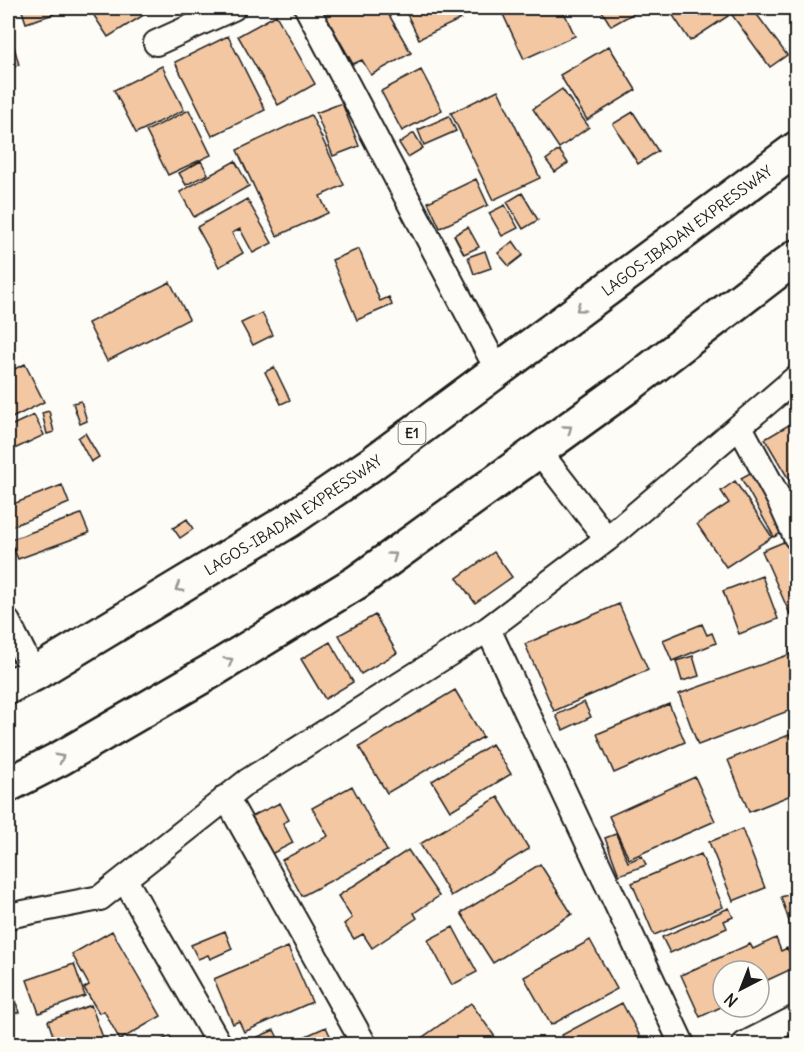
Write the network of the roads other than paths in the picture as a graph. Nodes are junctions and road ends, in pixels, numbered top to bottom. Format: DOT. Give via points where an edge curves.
graph roads {
  1 [pos="233,8"];
  2 [pos="307,8"];
  3 [pos="156,43"];
  4 [pos="796,149"];
  5 [pos="796,257"];
  6 [pos="497,369"];
  7 [pos="796,378"];
  8 [pos="740,426"];
  9 [pos="538,450"];
  10 [pos="796,537"];
  11 [pos="607,539"];
  12 [pos="8,622"];
  13 [pos="488,629"];
  14 [pos="21,680"];
  15 [pos="8,785"];
  16 [pos="226,796"];
  17 [pos="125,880"];
  18 [pos="8,916"];
  19 [pos="796,1018"];
  20 [pos="219,1044"];
  21 [pos="364,1044"];
  22 [pos="682,1044"];
  23 [pos="745,1044"];
  1 -- 3 [label="street"];
  2 -- 6 [label="street"];
  4 -- 6 [label="highway, LAGOS-IBADAN EXPRESSWAY / E1, one-way"];
  9 -- 5 [label="highway, one-way"];
  6 -- 14 [label="highway, LAGOS-IBADAN EXPRESSWAY / E1, one-way" via="288,521"];
  7 -- 8 [label="street"];
  8 -- 10 [label="street"];
  8 -- 11 [label="street"];
  9 -- 11 [label="street"];
  15 -- 9 [label="highway, one-way" via="193,682 357,582"];
  11 -- 13 [label="street"];
  12 -- 14 [label="street"];
  13 -- 16 [label="street"];
  13 -- 22 [label="street"];
  16 -- 17 [label="street"];
  16 -- 21 [label="street"];
  17 -- 18 [label="street" via="100,898"];
  17 -- 20 [label="street"];
  19 -- 23 [label="street"];
}
